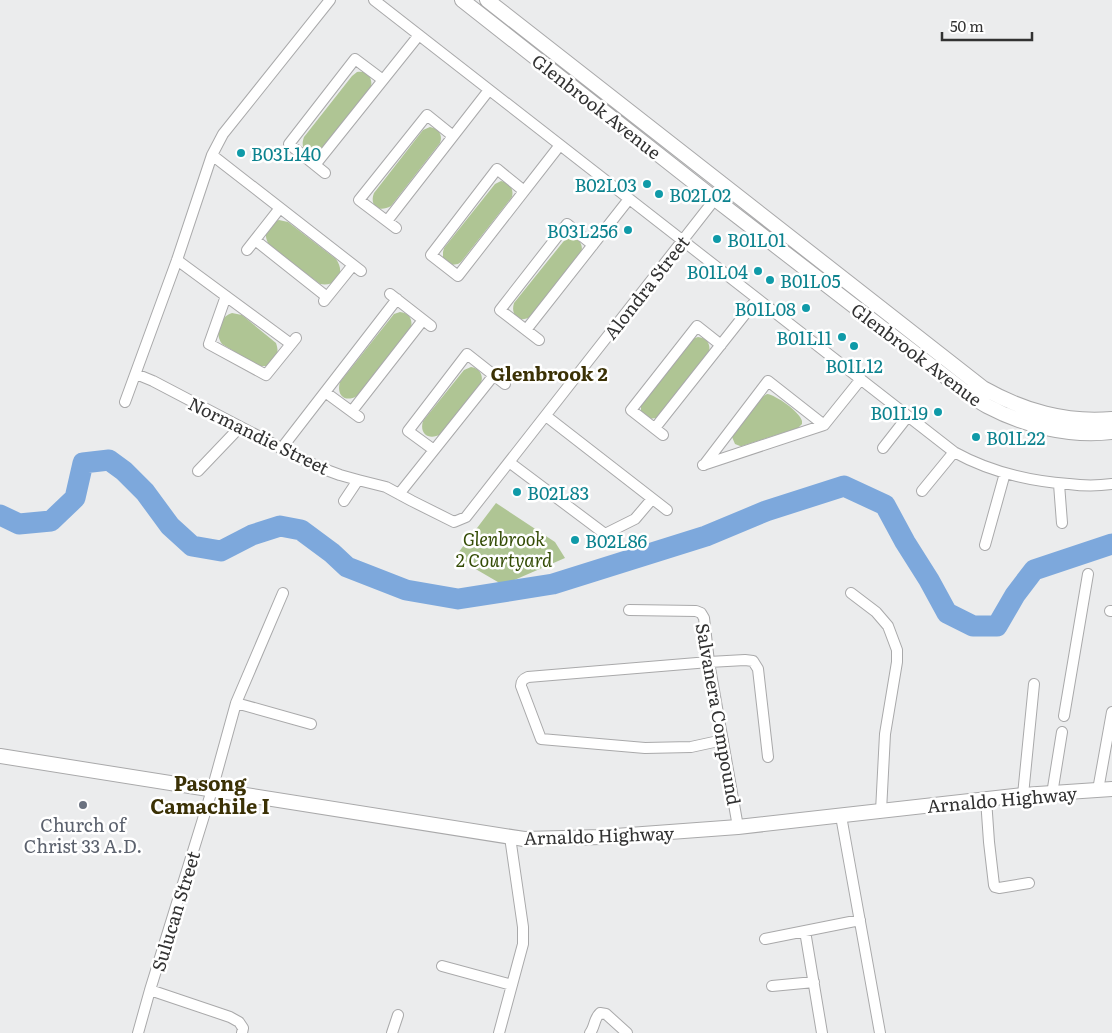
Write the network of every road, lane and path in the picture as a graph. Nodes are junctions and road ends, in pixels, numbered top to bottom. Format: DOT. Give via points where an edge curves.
graph roads {
  1 [pos="330,0"];
  2 [pos="374,0"];
  3 [pos="462,0"];
  4 [pos="487,0"];
  5 [pos="419,35"];
  6 [pos="382,80"];
  7 [pos="489,90"];
  8 [pos="453,136"];
  9 [pos="560,145"];
  10 [pos="212,156"];
  11 [pos="315,165"];
  12 [pos="325,173"];
  13 [pos="524,191"];
  14 [pos="630,199"];
  15 [pos="716,199"];
  16 [pos="280,208"];
  17 [pos="387,221"];
  18 [pos="396,228"];
  19 [pos="255,240"];
  20 [pos="683,240"];
  21 [pos="593,245"];
  22 [pos="247,250"];
  23 [pos="177,260"];
  24 [pos="226,296"];
  25 [pos="757,299"];
  26 [pos="526,330"];
  27 [pos="539,340"];
  28 [pos="721,345"];
  29 [pos="136,374"];
  30 [pos="494,375"];
  31 [pos="861,379"];
  32 [pos="504,384"];
  33 [pos="326,392"];
  34 [pos="125,402"];
  35 [pos="546,416"];
  36 [pos="908,416"];
  37 [pos="1112,419"];
  38 [pos="824,425"];
  39 [pos="240,427"];
  40 [pos="1112,432"];
  41 [pos="883,448"];
  42 [pos="281,449"];
  43 [pos="434,450"];
  44 [pos="954,452"];
  45 [pos="509,462"];
  46 [pos="198,471"];
  47 [pos="1005,474"];
  48 [pos="358,480"];
  49 [pos="1059,484"];
  50 [pos="1112,484"];
  51 [pos="922,491"];
  52 [pos="399,494"];
  53 [pos="652,499"];
  54 [pos="344,501"];
  55 [pos="666,510"];
  56 [pos="466,517"];
  57 [pos="1062,523"];
  58 [pos="985,545"];
  59 [pos="1088,574"];
  60 [pos="850,592"];
  61 [pos="283,593"];
  62 [pos="629,610"];
  63 [pos="709,662"];
  64 [pos="1034,684"];
  65 [pos="236,704"];
  66 [pos="1112,712"];
  67 [pos="1064,716"];
  68 [pos="311,724"];
  69 [pos="1062,732"];
  70 [pos="723,740"];
  71 [pos="0,756"];
  72 [pos="768,757"];
  73 [pos="1105,789"];
  74 [pos="212,790"];
  75 [pos="1052,794"];
  76 [pos="1023,795"];
  77 [pos="986,799"];
  78 [pos="881,811"];
  79 [pos="840,816"];
  80 [pos="738,827"];
  81 [pos="510,837"];
  82 [pos="1029,883"];
  83 [pos="860,920"];
  84 [pos="805,931"];
  85 [pos="765,939"];
  86 [pos="442,966"];
  87 [pos="814,982"];
  88 [pos="512,985"];
  89 [pos="772,986"];
  90 [pos="150,990"];
  91 [pos="398,1015"];
  92 [pos="138,1033"];
  93 [pos="242,1033"];
  94 [pos="392,1033"];
  95 [pos="499,1033"];
  96 [pos="590,1033"];
  97 [pos="627,1033"];
  98 [pos="822,1033"];
  99 [pos="880,1033"];
  1 -- 10 [label="street" via="223,134"];
  2 -- 5 [label="street"];
  3 -- 15 [label="street, Glenbrook Avenue"];
  4 -- 37 [label="street, Glenbrook Avenue" via="984,388 1034,412 1088,420"];
  5 -- 6 [label="street"];
  5 -- 7 [label="street"];
  6 -- 11 [label="street"];
  6 -- 11 [label="street" via="355,59 289,144"];
  7 -- 8 [label="street"];
  7 -- 9 [label="street"];
  8 -- 17 [label="street"];
  8 -- 17 [label="street" via="427,115 359,200"];
  9 -- 13 [label="street"];
  9 -- 14 [label="street"];
  10 -- 16 [label="street"];
  10 -- 23 [label="street"];
  11 -- 12 [label="street"];
  13 -- 13 [label="street" via="458,276 431,255 497,170"];
  14 -- 20 [label="street"];
  14 -- 21 [label="street"];
  15 -- 20 [label="street, Alondra Street"];
  15 -- 40 [label="street, Glenbrook Avenue" via="986,406 1025,423 1049,429"];
  16 -- 19 [label="street"];
  16 -- 19 [label="street" via="357,268 325,300"];
  17 -- 18 [label="street"];
  19 -- 22 [label="street"];
  20 -- 25 [label="street"];
  20 -- 35 [label="street, Alondra Street"];
  21 -- 26 [label="street"];
  21 -- 26 [label="street" via="567,224 500,310"];
  23 -- 24 [label="street"];
  23 -- 29 [label="street"];
  24 -- 24 [label="street" via="293,341 266,375 209,344"];
  25 -- 28 [label="street"];
  25 -- 31 [label="street"];
  26 -- 27 [label="street"];
  28 -- 28 [label="street" via="659,432 631,410 697,326"];
  29 -- 34 [label="street"];
  29 -- 39 [label="street, Normandie Street"];
  30 -- 32 [label="street"];
  30 -- 43 [label="street"];
  30 -- 43 [label="street" via="467,354 408,431"];
  31 -- 36 [label="street"];
  31 -- 38 [label="street"];
  33 -- 33 [label="street" via="393,297 427,323 355,414"];
  33 -- 42 [label="street"];
  35 -- 45 [label="street, Alondra Street"];
  35 -- 53 [label="street"];
  36 -- 41 [label="street"];
  36 -- 44 [label="street"];
  38 -- 38 [label="street" via="712,462 703,465 768,382"];
  39 -- 42 [label="street, Normandie Street"];
  39 -- 46 [label="street"];
  42 -- 48 [label="street, Normandie Street" via="321,468"];
  43 -- 52 [label="street"];
  44 -- 47 [label="street"];
  44 -- 51 [label="street"];
  45 -- 53 [label="street" via="605,534 635,519"];
  45 -- 56 [label="street, Alondra Street"];
  47 -- 49 [label="street"];
  47 -- 58 [label="street"];
  48 -- 52 [label="street, Normandie Street"];
  48 -- 54 [label="street"];
  49 -- 50 [label="street"];
  49 -- 57 [label="street"];
  52 -- 56 [label="street, Normandie Street" via="454,522"];
  53 -- 55 [label="street"];
  59 -- 67 [label="street"];
  60 -- 78 [label="street" via="888,626 897,650 885,734"];
  61 -- 65 [label="street, Sulucan Street"];
  62 -- 63 [label="street, Salvanera Compound" via="701,613"];
  63 -- 70 [label="street, Salvanera Compound"];
  63 -- 70 [label="street" via="528,677 521,682 541,739 645,748 691,747"];
  63 -- 72 [label="street" via="753,661 758,669"];
  64 -- 76 [label="street"];
  65 -- 68 [label="street"];
  65 -- 74 [label="street, Sulucan Street"];
  66 -- 73 [label="street"];
  69 -- 75 [label="street"];
  70 -- 80 [label="street, Salvanera Compound"];
  71 -- 74 [label="street, Arnaldo Highway"];
  73 -- 75 [label="street, Arnaldo Highway"];
  74 -- 81 [label="street, Arnaldo Highway"];
  74 -- 90 [label="street, Sulucan Street"];
  75 -- 76 [label="street, Arnaldo Highway"];
  76 -- 77 [label="street, Arnaldo Highway"];
  77 -- 78 [label="street, Arnaldo Highway"];
  77 -- 82 [label="street" via="995,887"];
  78 -- 79 [label="street, Arnaldo Highway"];
  79 -- 80 [label="street, Arnaldo Highway"];
  79 -- 83 [label="street"];
  80 -- 81 [label="street, Arnaldo Highway" via="602,838 524,840"];
  81 -- 88 [label="street" via="523,927 523,944"];
  83 -- 84 [label="street"];
  83 -- 99 [label="street"];
  84 -- 85 [label="street"];
  84 -- 87 [label="street"];
  86 -- 88 [label="street"];
  87 -- 89 [label="street"];
  87 -- 98 [label="street"];
  88 -- 95 [label="street"];
  90 -- 92 [label="street, Sulucan Street"];
  90 -- 93 [label="street" via="230,1017 239,1022"];
  91 -- 94 [label="street"];
  96 -- 97 [label="street" via="600,1013 606,1014"];
}
